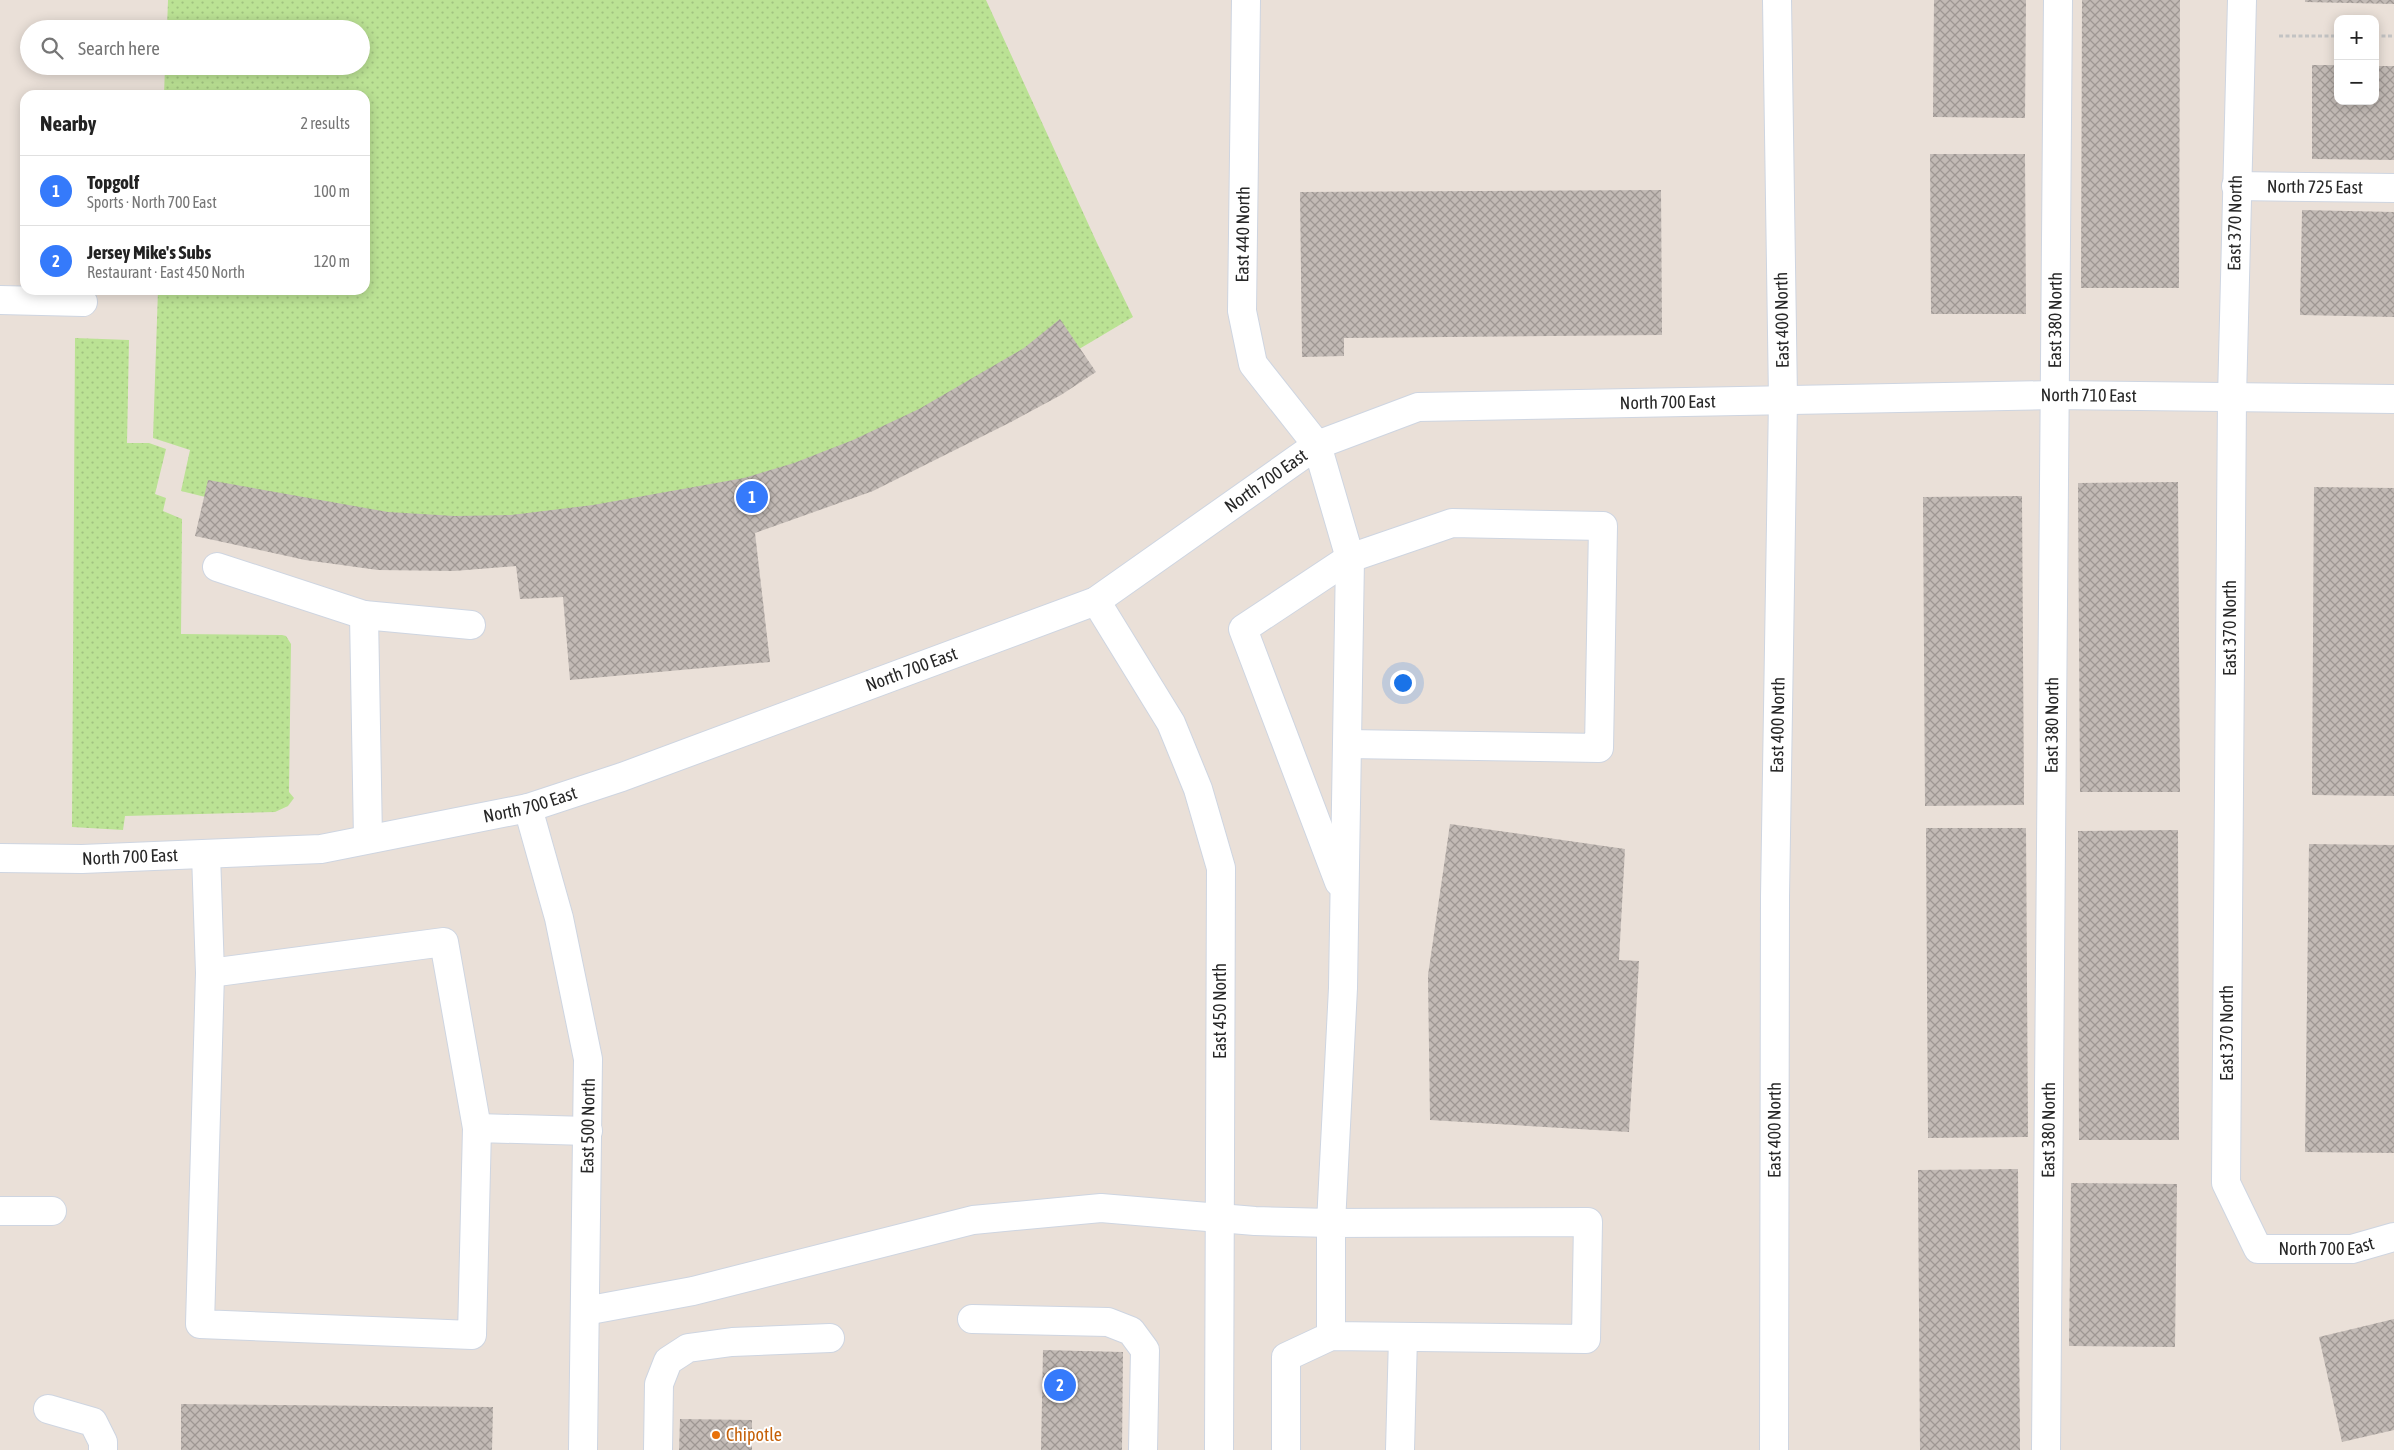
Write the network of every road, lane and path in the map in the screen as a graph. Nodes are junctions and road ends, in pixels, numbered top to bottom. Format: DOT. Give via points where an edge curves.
graph roads {
  1 [pos="1246,0"];
  2 [pos="1777,0"];
  3 [pos="2058,0"];
  4 [pos="2242,0"];
  5 [pos="2241,35"];
  6 [pos="2334,36"];
  7 [pos="2379,36"];
  8 [pos="2394,36"];
  9 [pos="2236,186"];
  10 [pos="2394,188"];
  11 [pos="0,300"];
  12 [pos="83,302"];
  13 [pos="2054,395"];
  14 [pos="2232,398"];
  15 [pos="1783,399"];
  16 [pos="2394,400"];
  17 [pos="1318,446"];
  18 [pos="1350,558"];
  19 [pos="217,567"];
  20 [pos="1096,601"];
  21 [pos="364,616"];
  22 [pos="471,625"];
  23 [pos="1346,744"];
  24 [pos="528,808"];
  25 [pos="368,839"];
  26 [pos="206,854"];
  27 [pos="0,858"];
  28 [pos="1345,897"];
  29 [pos="210,973"];
  30 [pos="477,1128"];
  31 [pos="588,1131"];
  32 [pos="0,1211"];
  33 [pos="52,1212"];
  34 [pos="1220,1219"];
  35 [pos="1331,1223"];
  36 [pos="2394,1237"];
  37 [pos="2258,1249"];
  38 [pos="585,1311"];
  39 [pos="972,1319"];
  40 [pos="1331,1336"];
  41 [pos="1402,1337"];
  42 [pos="830,1338"];
  43 [pos="48,1410"];
  44 [pos="103,1450"];
  45 [pos="583,1450"];
  46 [pos="658,1450"];
  47 [pos="1143,1450"];
  48 [pos="1219,1450"];
  49 [pos="1286,1450"];
  50 [pos="1400,1450"];
  51 [pos="1774,1450"];
  52 [pos="2046,1450"];
  1 -- 17 [label="street, East 440 North" via="1242,311 1253,364"];
  2 -- 15 [label="street, East 400 North"];
  3 -- 13 [label="street, East 380 North"];
  4 -- 5 [label="street, East 370 North"];
  5 -- 6 [label="path"];
  5 -- 9 [label="street, East 370 North"];
  7 -- 8 [label="path"];
  9 -- 10 [label="street, North 725 East"];
  9 -- 14 [label="street, East 370 North"];
  11 -- 12 [label="street"];
  13 -- 14 [label="street, North 710 East"];
  13 -- 15 [label="street, North 710 East"];
  13 -- 52 [label="street, East 380 North"];
  14 -- 16 [label="street, North 710 East"];
  14 -- 37 [label="street, East 370 North" via="2226,1183"];
  15 -- 17 [label="street, North 700 East" via="1418,407"];
  15 -- 51 [label="street, East 400 North" via="1775,898"];
  17 -- 18 [label="street"];
  17 -- 20 [label="street, North 700 East"];
  18 -- 23 [label="street"];
  18 -- 23 [label="street" via="1452,523 1603,526 1599,748"];
  18 -- 28 [label="street" via="1243,628"];
  19 -- 21 [label="street"];
  20 -- 24 [label="street, North 700 East" via="622,777"];
  20 -- 34 [label="street, East 450 North" via="1171,723 1198,789 1221,868"];
  21 -- 22 [label="street"];
  21 -- 25 [label="street"];
  23 -- 28 [label="street"];
  24 -- 25 [label="street, North 700 East"];
  24 -- 31 [label="street, East 500 North" via="559,918 588,1059"];
  25 -- 26 [label="street, North 700 East" via="320,849"];
  26 -- 27 [label="street, North 700 East" via="82,859"];
  26 -- 29 [label="street"];
  28 -- 35 [label="street"];
  29 -- 30 [label="street" via="444,942"];
  29 -- 30 [label="street" via="200,1324 472,1335"];
  30 -- 31 [label="street"];
  31 -- 38 [label="street, East 500 North"];
  32 -- 33 [label="street"];
  34 -- 35 [label="street"];
  34 -- 38 [label="street" via="1101,1208 973,1220 693,1291"];
  34 -- 48 [label="street, East 450 North"];
  35 -- 40 [label="street"];
  35 -- 41 [label="street" via="1588,1222 1586,1339"];
  36 -- 37 [label="street, North 700 East" via="2352,1249"];
  38 -- 45 [label="street, East 500 North"];
  39 -- 47 [label="street" via="1108,1322 1131,1331 1145,1350"];
  40 -- 41 [label="street"];
  40 -- 49 [label="street" via="1286,1357"];
  41 -- 50 [label="street"];
  42 -- 46 [label="street" via="732,1342 688,1348 668,1362 659,1384"];
  43 -- 44 [label="street" via="93,1422 103,1442"];
}
